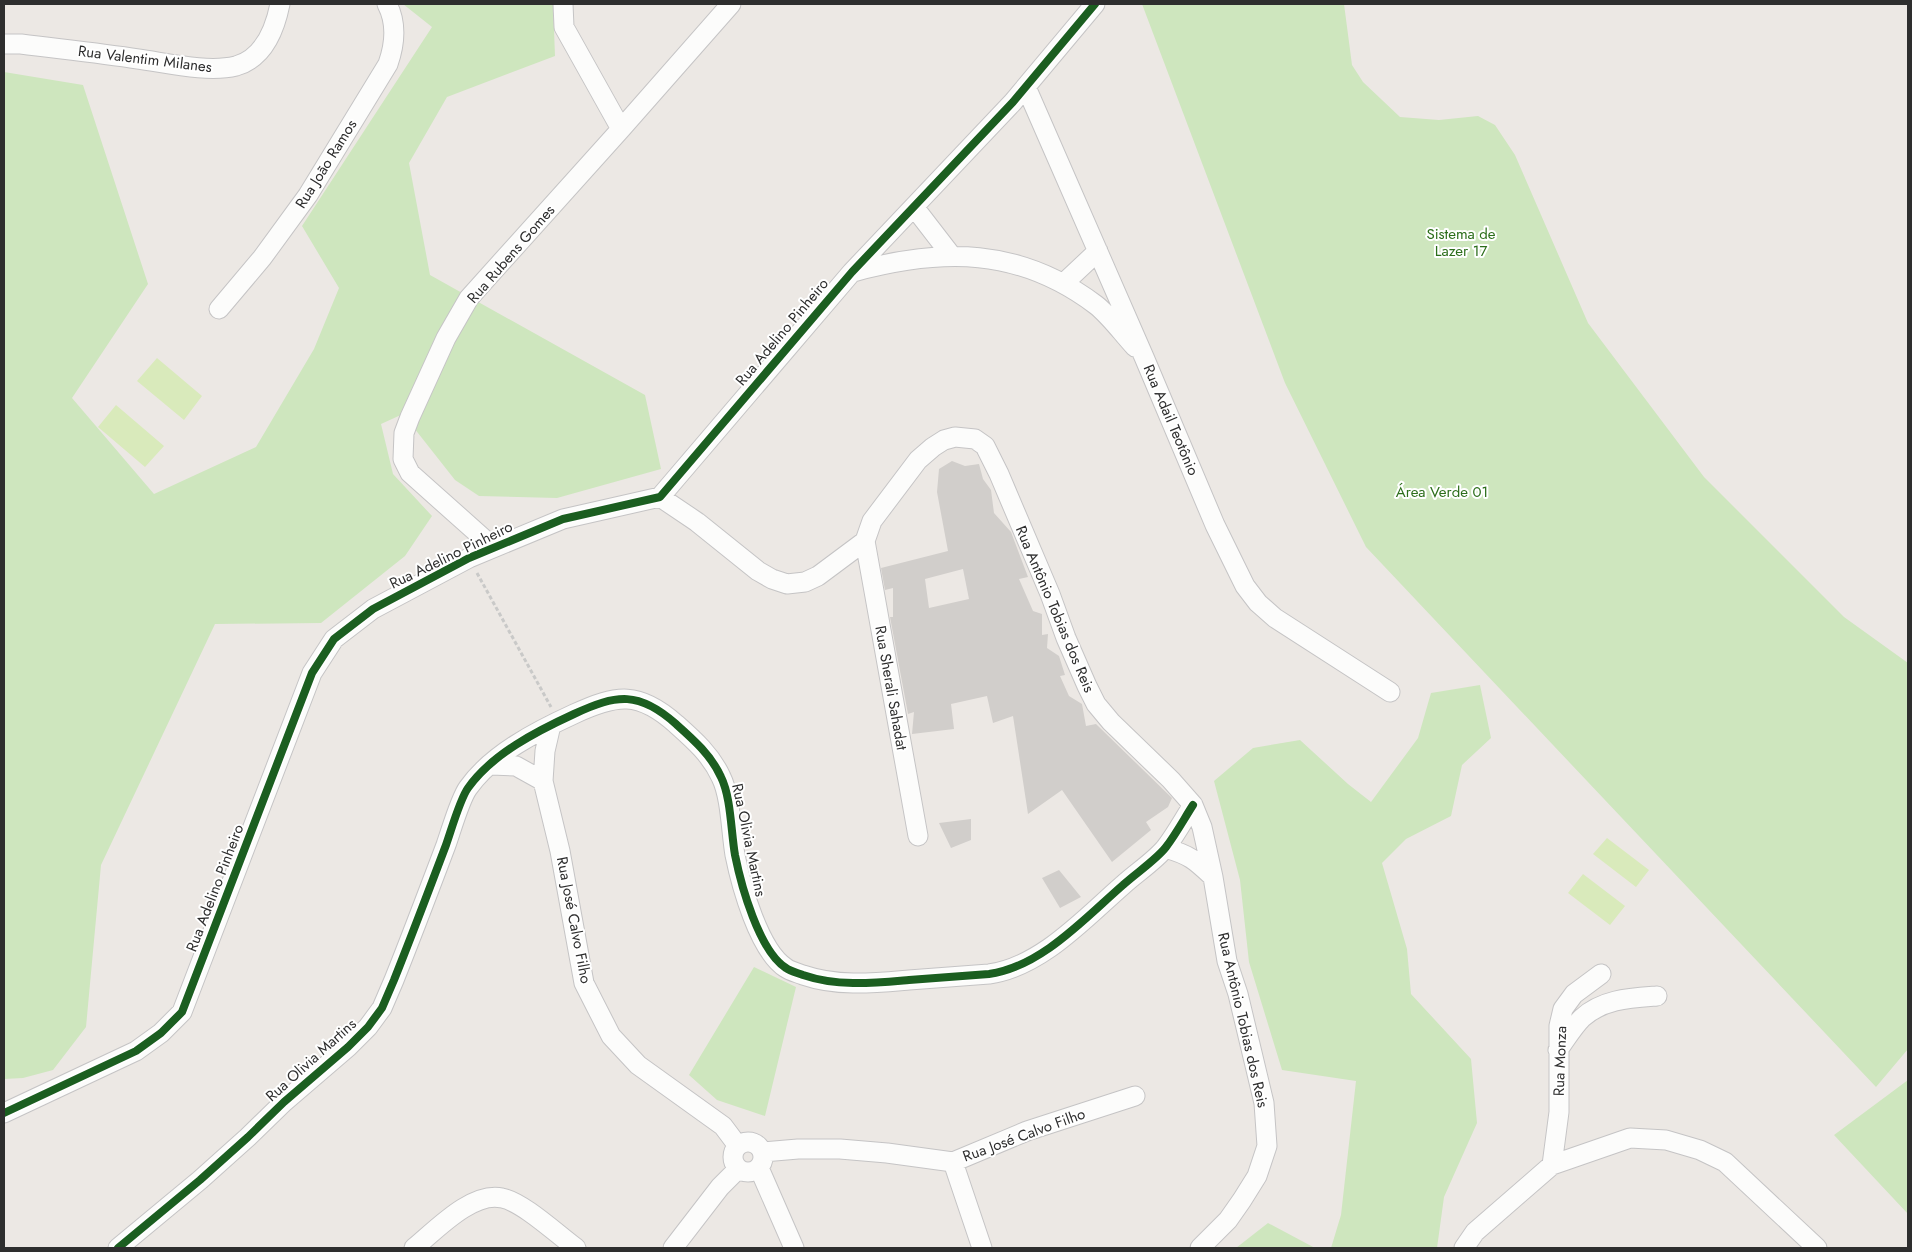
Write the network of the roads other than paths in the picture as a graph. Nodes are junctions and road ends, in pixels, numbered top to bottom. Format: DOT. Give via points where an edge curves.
graph roads {
  1 [pos="280,4"];
  2 [pos="386,4"];
  3 [pos="562,4"];
  4 [pos="731,4"];
  5 [pos="1096,4"];
  6 [pos="4,44"];
  7 [pos="1026,87"];
  8 [pos="621,129"];
  9 [pos="914,206"];
  10 [pos="1098,252"];
  11 [pos="951,255"];
  12 [pos="852,272"];
  13 [pos="1064,283"];
  14 [pos="219,309"];
  15 [pos="1144,357"];
  16 [pos="660,497"];
  17 [pos="865,541"];
  18 [pos="494,547"];
  19 [pos="1390,692"];
  20 [pos="555,723"];
  21 [pos="491,765"];
  22 [pos="543,781"];
  23 [pos="1193,805"];
  24 [pos="918,836"];
  25 [pos="1165,848"];
  26 [pos="1213,877"];
  27 [pos="1601,974"];
  28 [pos="1657,996"];
  29 [pos="1558,1050"];
  30 [pos="1135,1096"];
  31 [pos="4,1113"];
  32 [pos="738,1146"];
  33 [pos="761,1160"];
  34 [pos="953,1162"];
  35 [pos="1552,1165"];
  36 [pos="738,1169"];
  37 [pos="118,1248"];
  38 [pos="414,1248"];
  39 [pos="576,1248"];
  40 [pos="674,1248"];
  41 [pos="794,1248"];
  42 [pos="982,1248"];
  43 [pos="1200,1248"];
  44 [pos="1464,1248"];
  45 [pos="1817,1248"];
  1 -- 6 [label="street, Rua Valentim Milanes" via="268,42 255,56 238,65 217,68 188,66"];
  2 -- 14 [label="street, Rua João Ramos" via="392,13 394,30 388,64 308,195 262,258"];
  3 -- 8 [label="street" via="564,27"];
  4 -- 8 [label="street, Rua Rubens Gomes"];
  5 -- 7 [label="street, Rua Adelino Pinheiro"];
  7 -- 9 [label="street, Rua Adelino Pinheiro"];
  7 -- 10 [label="street, Rua Adail Teotônio"];
  8 -- 18 [label="street, Rua Rubens Gomes" via="470,298 446,338 404,433 403,460 410,472"];
  9 -- 11 [label="street"];
  9 -- 12 [label="street, Rua Adelino Pinheiro"];
  10 -- 13 [label="street"];
  10 -- 15 [label="street, Rua Adail Teotônio"];
  11 -- 12 [label="street" via="892,262"];
  11 -- 13 [label="street" via="1017,264"];
  12 -- 16 [label="street, Rua Adelino Pinheiro"];
  13 -- 15 [label="street" via="1098,306"];
  15 -- 19 [label="street, Rua Adail Teotônio" via="1214,524 1244,586 1275,618"];
  16 -- 17 [label="street" via="758,571 787,584 818,576"];
  16 -- 18 [label="street, Rua Adelino Pinheiro" via="563,519"];
  17 -- 23 [label="street, Rua Antônio Tobias dos Reis" via="872,521 918,460 933,447 954,437 975,439 985,446 1096,704"];
  17 -- 24 [label="street, Rua Sherali Sahadat"];
  18 -- 31 [label="street, Rua Adelino Pinheiro" via="373,609 334,639 312,673 182,1012 161,1034 136,1051"];
  20 -- 21 [label="street, Rua Olivia Martins" via="522,740"];
  20 -- 22 [label="street, Rua José Calvo Filho" via="545,751"];
  20 -- 25 [label="street, Rua Olivia Martins" via="621,698 641,701 661,711 704,750 722,778 736,856 764,943 786,969 814,979 872,984 1006,972 1050,947"];
  21 -- 22 [label="street" via="516,766"];
  21 -- 37 [label="street, Rua Olivia Martins" via="467,789 394,980 382,1008 368,1027 235,1150"];
  22 -- 32 [label="street, Rua José Calvo Filho" via="560,851 584,983 611,1036 638,1065 723,1126"];
  23 -- 25 [label="street, Rua Olivia Martins"];
  23 -- 26 [label="street, Rua Antônio Tobias dos Reis" via="1202,827"];
  25 -- 26 [label="street" via="1194,858"];
  26 -- 43 [label="street, Rua Antônio Tobias dos Reis" via="1227,961 1264,1102 1267,1146 1257,1176 1242,1200 1228,1220"];
  27 -- 29 [label="street, Rua Monza" via="1574,994 1563,1009"];
  28 -- 29 [label="street" via="1611,1002 1595,1008 1581,1019"];
  29 -- 35 [label="street, Rua Monza" via="1558,1112"];
  30 -- 34 [label="street, Rua José Calvo Filho" via="1027,1131"];
  32 -- 33 [label="street" via="752,1142 760,1148"];
  32 -- 36 [label="street" via="733,1158"];
  33 -- 34 [label="street, Rua José Calvo Filho" via="798,1149 840,1149"];
  33 -- 36 [label="street" via="749,1173"];
  33 -- 41 [label="street"];
  34 -- 42 [label="street"];
  35 -- 44 [label="street" via="1475,1232"];
  35 -- 45 [label="street" via="1630,1138 1666,1140 1700,1150 1725,1162"];
  36 -- 40 [label="street" via="720,1187"];
  38 -- 39 [label="street" via="470,1204 502,1197 517,1204"];
}
